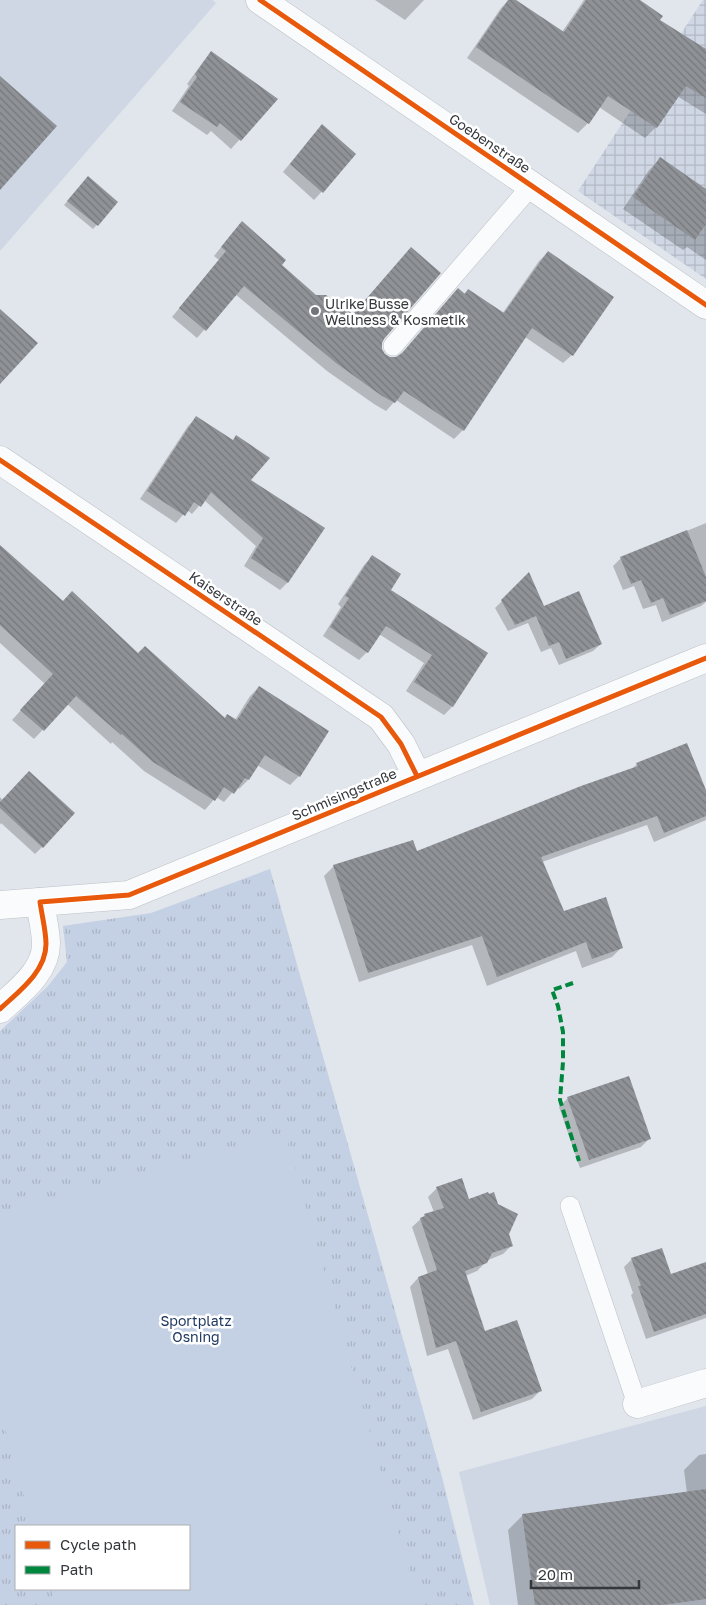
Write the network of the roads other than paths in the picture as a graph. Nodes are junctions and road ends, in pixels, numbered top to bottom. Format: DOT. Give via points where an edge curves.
graph roads {
  1 [pos="260,0"];
  2 [pos="532,186"];
  3 [pos="706,305"];
  4 [pos="393,346"];
  5 [pos="0,460"];
  6 [pos="706,658"];
  7 [pos="416,776"];
  8 [pos="40,902"];
  9 [pos="0,905"];
  10 [pos="0,1009"];
  11 [pos="570,1206"];
  12 [pos="706,1383"];
  13 [pos="637,1404"];
  1 -- 2 [label="street, Goebenstraße"];
  2 -- 3 [label="street, Goebenstraße"];
  2 -- 4 [label="lane"];
  5 -- 7 [label="street, Kaiserstraße" via="382,717 401,744"];
  6 -- 7 [label="street, Schmisingstraße"];
  7 -- 8 [label="street, Schmisingstraße" via="129,895"];
  8 -- 9 [label="street, Schmisingstraße"];
  8 -- 10 [label="street" via="46,945 42,963 31,979"];
  11 -- 13 [label="lane"];
  12 -- 13 [label="street"];
}
